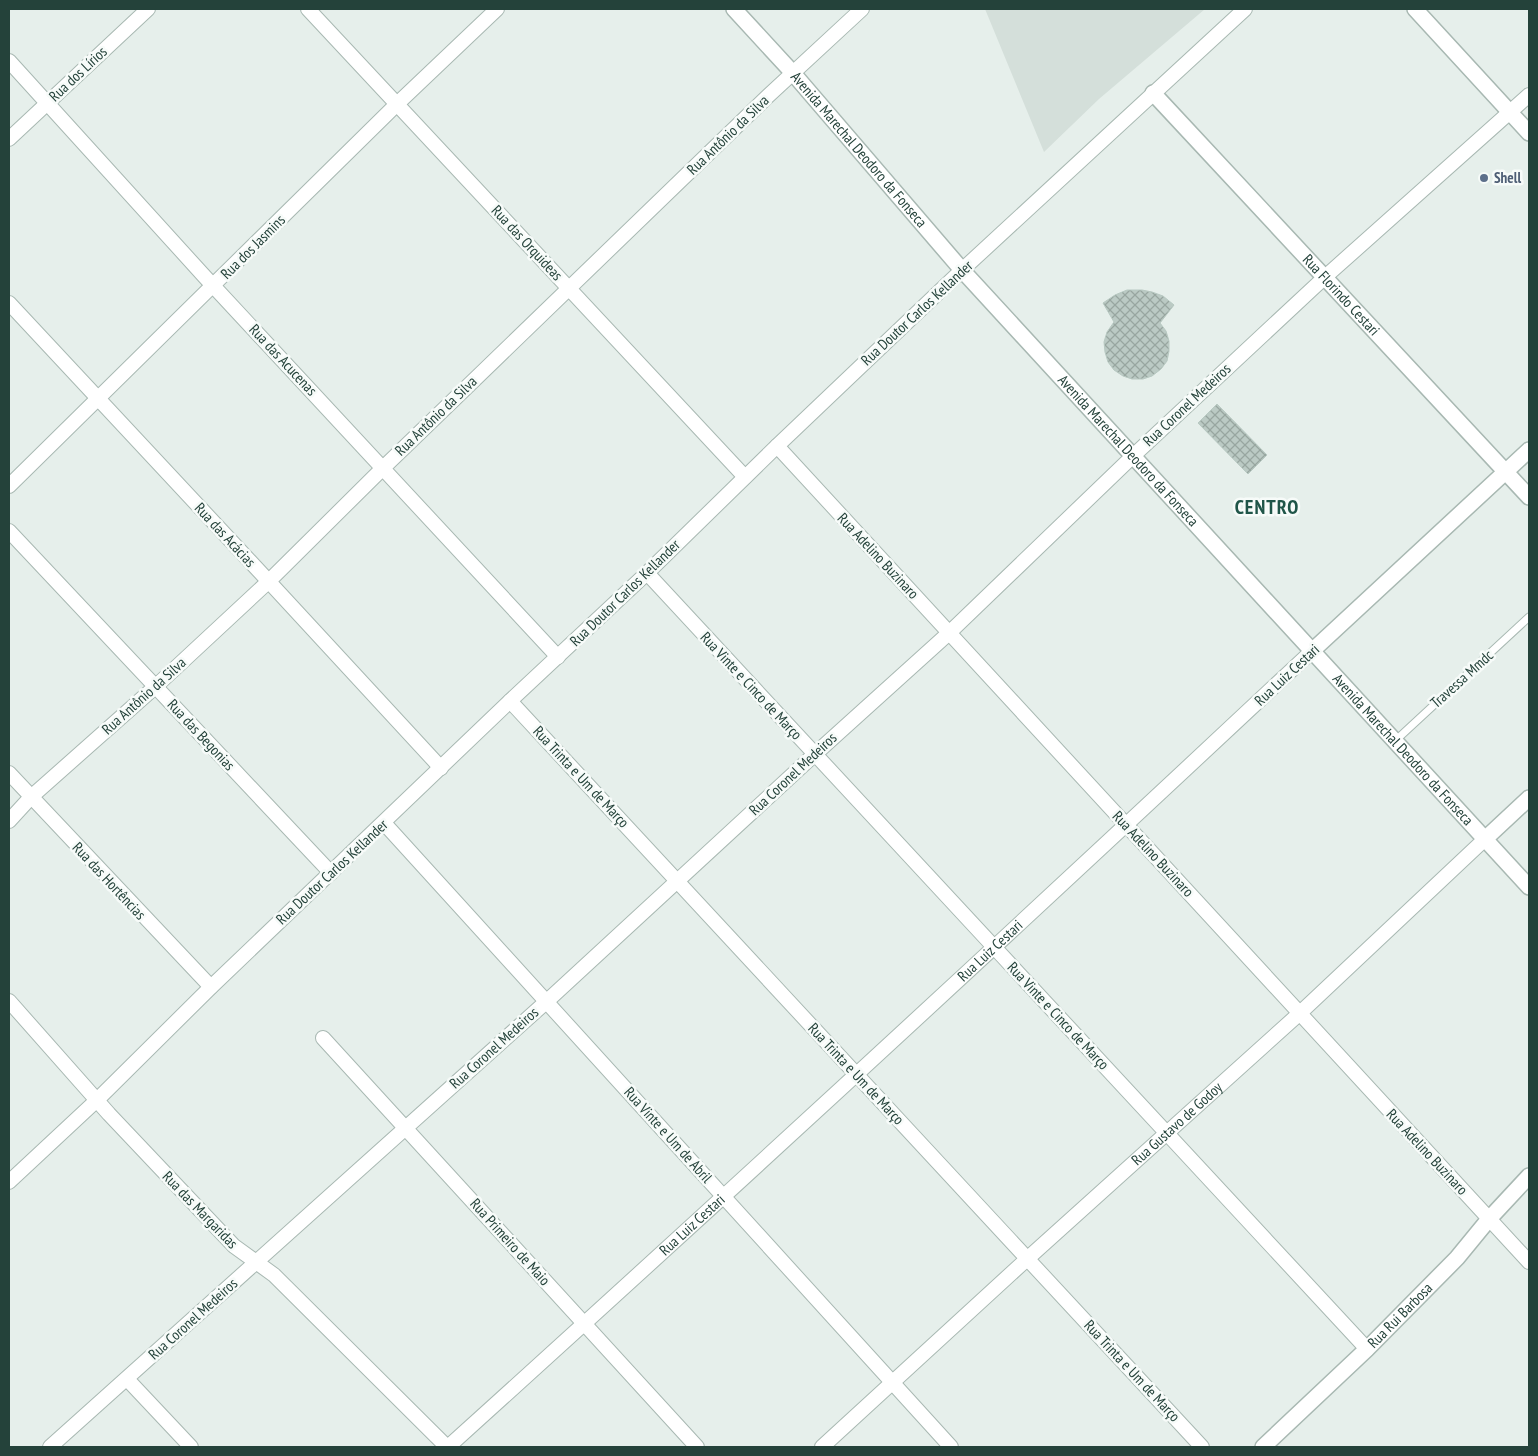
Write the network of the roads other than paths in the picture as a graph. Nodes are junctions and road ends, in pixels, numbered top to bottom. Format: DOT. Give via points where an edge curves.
graph roads {
  1 [pos="148,9"];
  2 [pos="308,9"];
  3 [pos="498,9"];
  4 [pos="734,9"];
  5 [pos="862,9"];
  6 [pos="1246,9"];
  7 [pos="1415,9"];
  8 [pos="9,61"];
  9 [pos="792,72"];
  10 [pos="1153,93"];
  11 [pos="1529,95"];
  12 [pos="47,102"];
  13 [pos="397,104"];
  14 [pos="1510,112"];
  15 [pos="1529,133"];
  16 [pos="9,139"];
  17 [pos="962,270"];
  18 [pos="1325,277"];
  19 [pos="213,286"];
  20 [pos="569,288"];
  21 [pos="9,303"];
  22 [pos="97,399"];
  23 [pos="776,446"];
  24 [pos="1529,450"];
  25 [pos="1132,456"];
  26 [pos="383,468"];
  27 [pos="1505,471"];
  28 [pos="745,477"];
  29 [pos="9,486"];
  30 [pos="1529,497"];
  31 [pos="9,531"];
  32 [pos="646,573"];
  33 [pos="269,581"];
  34 [pos="1529,617"];
  35 [pos="949,633"];
  36 [pos="1312,652"];
  37 [pos="558,657"];
  38 [pos="155,687"];
  39 [pos="510,701"];
  40 [pos="1395,740"];
  41 [pos="814,754"];
  42 [pos="440,768"];
  43 [pos="9,773"];
  44 [pos="31,797"];
  45 [pos="1529,798"];
  46 [pos="9,820"];
  47 [pos="384,823"];
  48 [pos="1126,825"];
  49 [pos="1485,839"];
  50 [pos="331,872"];
  51 [pos="677,881"];
  52 [pos="1529,886"];
  53 [pos="994,947"];
  54 [pos="211,987"];
  55 [pos="9,1001"];
  56 [pos="546,1002"];
  57 [pos="1300,1013"];
  58 [pos="323,1038"];
  59 [pos="856,1074"];
  60 [pos="97,1100"];
  61 [pos="406,1128"];
  62 [pos="1167,1134"];
  63 [pos="1529,1176"];
  64 [pos="9,1182"];
  65 [pos="724,1197"];
  66 [pos="1489,1219"];
  67 [pos="1027,1259"];
  68 [pos="255,1262"];
  69 [pos="1529,1262"];
  70 [pos="585,1324"];
  71 [pos="1367,1348"];
  72 [pos="127,1379"];
  73 [pos="893,1383"];
  74 [pos="50,1447"];
  75 [pos="191,1447"];
  76 [pos="447,1447"];
  77 [pos="697,1447"];
  78 [pos="822,1447"];
  79 [pos="951,1447"];
  80 [pos="1202,1447"];
  81 [pos="1263,1447"];
  1 -- 12 [label="street, Rua dos Lírios"];
  2 -- 13 [label="street, Rua das Orquideas"];
  3 -- 13 [label="street, Rua dos Jasmins"];
  4 -- 9 [label="street, Avenida Marechal Deodoro da Fonseca"];
  5 -- 9 [label="street, Rua Antônio da Silva"];
  6 -- 10 [label="street, Rua Doutor Carlos Kellander"];
  7 -- 14 [label="street"];
  8 -- 12 [label="street, Rua das Acucenas"];
  9 -- 17 [label="street, Avenida Marechal Deodoro da Fonseca"];
  9 -- 20 [label="street, Rua Antônio da Silva"];
  10 -- 17 [label="street, Rua Doutor Carlos Kellander"];
  10 -- 18 [label="street, Rua Florindo Cestari"];
  11 -- 14 [label="street, Rua Coronel Medeiros"];
  12 -- 16 [label="street, Rua dos Lírios"];
  12 -- 19 [label="street, Rua das Acucenas"];
  13 -- 19 [label="street, Rua dos Jasmins"];
  13 -- 20 [label="street, Rua das Orquideas"];
  14 -- 15 [label="street"];
  14 -- 18 [label="street, Rua Coronel Medeiros"];
  17 -- 23 [label="street, Rua Doutor Carlos Kellander"];
  17 -- 25 [label="street, Avenida Marechal Deodoro da Fonseca"];
  18 -- 25 [label="street, Rua Coronel Medeiros"];
  18 -- 27 [label="street, Rua Florindo Cestari"];
  19 -- 22 [label="street, Rua dos Jasmins"];
  19 -- 26 [label="street, Rua das Acucenas"];
  20 -- 26 [label="street, Rua Antônio da Silva"];
  20 -- 28 [label="street, Rua das Orquideas"];
  21 -- 22 [label="street, Rua das Acácias"];
  22 -- 29 [label="street, Rua dos Jasmins"];
  22 -- 33 [label="street, Rua das Acácias"];
  23 -- 28 [label="street, Rua Doutor Carlos Kellander"];
  23 -- 35 [label="street, Rua Adelino Buzinaro"];
  24 -- 27 [label="street, Rua Luiz Cestari"];
  25 -- 35 [label="street, Rua Coronel Medeiros"];
  25 -- 36 [label="street, Avenida Marechal Deodoro da Fonseca"];
  26 -- 33 [label="street, Rua Antônio da Silva"];
  26 -- 37 [label="street, Rua das Acucenas"];
  27 -- 30 [label="street, Rua Florindo Cestari"];
  27 -- 36 [label="street, Rua Luiz Cestari"];
  28 -- 32 [label="street, Rua Doutor Carlos Kellander"];
  31 -- 38 [label="street, Rua das Begonias"];
  32 -- 37 [label="street, Rua Doutor Carlos Kellander"];
  32 -- 41 [label="street, Rua Vinte e Cinco de Março"];
  33 -- 38 [label="street, Rua Antônio da Silva"];
  33 -- 42 [label="street, Rua das Acácias"];
  34 -- 40 [label="lane, Travessa Mmdc"];
  35 -- 41 [label="street, Rua Coronel Medeiros"];
  35 -- 48 [label="street, Rua Adelino Buzinaro"];
  36 -- 40 [label="street, Avenida Marechal Deodoro da Fonseca"];
  36 -- 48 [label="street, Rua Luiz Cestari"];
  37 -- 39 [label="street, Rua Doutor Carlos Kellander"];
  38 -- 44 [label="street, Rua Antônio da Silva"];
  38 -- 50 [label="street, Rua das Begonias"];
  39 -- 42 [label="street, Rua Doutor Carlos Kellander"];
  39 -- 51 [label="street, Rua Trinta e Um de Março"];
  40 -- 49 [label="street, Avenida Marechal Deodoro da Fonseca"];
  41 -- 51 [label="street, Rua Coronel Medeiros"];
  41 -- 53 [label="street, Rua Vinte e Cinco de Março"];
  42 -- 47 [label="street, Rua Doutor Carlos Kellander"];
  43 -- 44 [label="street, Rua das Hortências"];
  44 -- 46 [label="street, Rua Antônio da Silva"];
  44 -- 54 [label="street, Rua das Hortências"];
  45 -- 49 [label="street, Rua Gustavo de Godoy"];
  47 -- 50 [label="street, Rua Doutor Carlos Kellander"];
  47 -- 56 [label="street, Rua Vinte e Um de Abril"];
  48 -- 53 [label="street, Rua Luiz Cestari"];
  48 -- 57 [label="street, Rua Adelino Buzinaro"];
  49 -- 52 [label="street, Avenida Marechal Deodoro da Fonseca"];
  49 -- 57 [label="street, Rua Gustavo de Godoy"];
  50 -- 54 [label="street, Rua Doutor Carlos Kellander"];
  51 -- 56 [label="street, Rua Coronel Medeiros"];
  51 -- 59 [label="street, Rua Trinta e Um de Março"];
  53 -- 59 [label="street, Rua Luiz Cestari"];
  53 -- 62 [label="street, Rua Vinte e Cinco de Março"];
  54 -- 60 [label="street, Rua Doutor Carlos Kellander"];
  55 -- 60 [label="street, Rua das Margaridas"];
  56 -- 61 [label="street, Rua Coronel Medeiros"];
  56 -- 65 [label="street, Rua Vinte e Um de Abril"];
  57 -- 62 [label="street, Rua Gustavo de Godoy"];
  57 -- 66 [label="street, Rua Adelino Buzinaro"];
  58 -- 61 [label="street, Rua Primeiro de Maio"];
  59 -- 65 [label="street, Rua Luiz Cestari"];
  59 -- 67 [label="street, Rua Trinta e Um de Março"];
  60 -- 64 [label="street, Rua Doutor Carlos Kellander"];
  60 -- 68 [label="street, Rua das Margaridas" via="234,1246"];
  61 -- 68 [label="street, Rua Coronel Medeiros"];
  61 -- 70 [label="street, Rua Primeiro de Maio"];
  62 -- 67 [label="street, Rua Gustavo de Godoy"];
  62 -- 71 [label="street, Rua Vinte e Cinco de Março"];
  63 -- 66 [label="street, Rua Rui Barbosa"];
  65 -- 70 [label="street, Rua Luiz Cestari"];
  65 -- 73 [label="street, Rua Vinte e Um de Abril"];
  66 -- 69 [label="street, Rua Adelino Buzinaro"];
  66 -- 71 [label="street, Rua Rui Barbosa" via="1457,1258"];
  67 -- 73 [label="street, Rua Gustavo de Godoy"];
  67 -- 80 [label="street, Rua Trinta e Um de Março"];
  68 -- 72 [label="street, Rua Coronel Medeiros"];
  68 -- 76 [label="street, Rua das Margaridas" via="274,1274"];
  70 -- 76 [label="street, Rua Luiz Cestari"];
  70 -- 77 [label="street, Rua Primeiro de Maio"];
  71 -- 81 [label="street, Rua Rui Barbosa"];
  72 -- 74 [label="street, Rua Coronel Medeiros"];
  72 -- 75 [label="street"];
  73 -- 78 [label="street, Rua Gustavo de Godoy"];
  73 -- 79 [label="street, Rua Vinte e Um de Abril"];
}
